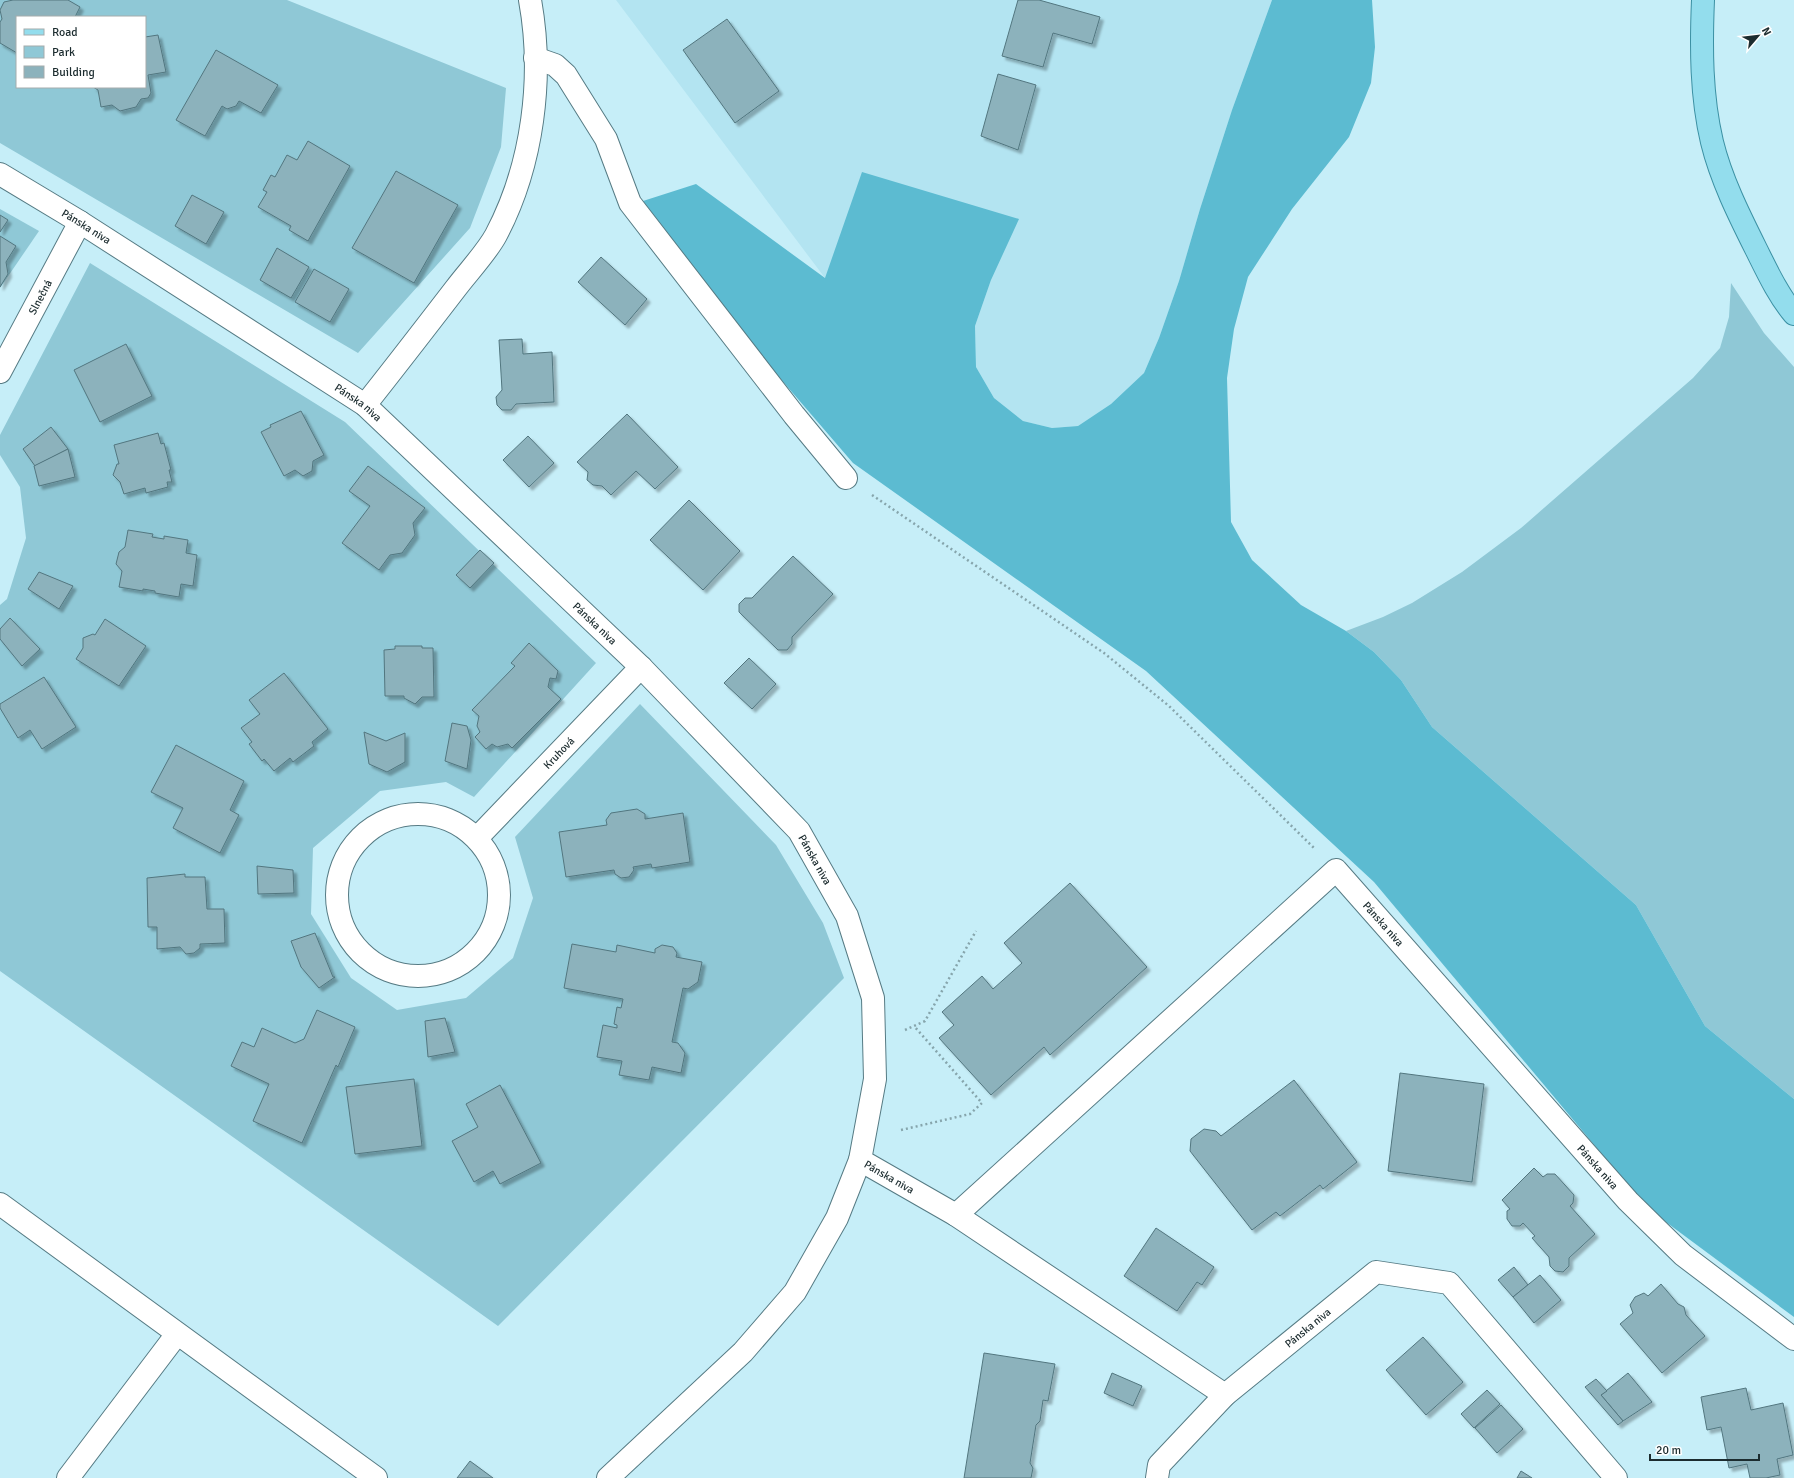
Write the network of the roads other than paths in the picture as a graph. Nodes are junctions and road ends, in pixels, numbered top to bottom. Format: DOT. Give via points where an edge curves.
graph roads {
  1 [pos="530,0"];
  2 [pos="1703,0"];
  3 [pos="535,58"];
  4 [pos="0,174"];
  5 [pos="80,222"];
  6 [pos="1794,314"];
  7 [pos="0,372"];
  8 [pos="366,405"];
  9 [pos="846,478"];
  10 [pos="641,667"];
  11 [pos="477,838"];
  12 [pos="860,1160"];
  13 [pos="0,1204"];
  14 [pos="956,1215"];
  15 [pos="177,1334"];
  16 [pos="1794,1339"];
  17 [pos="1225,1395"];
  18 [pos="68,1478"];
  19 [pos="376,1478"];
  20 [pos="608,1478"];
  21 [pos="1157,1478"];
  22 [pos="1616,1478"];
  1 -- 3 [label="street" via="534,20"];
  2 -- 6 [label="main road" via="1704,82 1712,143 1744,226 1770,277"];
  3 -- 8 [label="street" via="533,114 525,161 512,201 495,237"];
  3 -- 9 [label="street" via="555,65 566,75 606,139 630,203 789,409"];
  4 -- 5 [label="street, Pánska niva"];
  5 -- 7 [label="street, Slnečná"];
  5 -- 8 [label="street, Pánska niva"];
  8 -- 10 [label="street, Pánska niva"];
  10 -- 11 [label="street, Kruhová"];
  10 -- 12 [label="street, Pánska niva" via="799,831 847,916 873,998 874,1079"];
  11 -- 11 [label="street" via="492,859 499,884 498,910 489,935 473,955 452,969 420,976 401,974 377,965 357,949 342,925 336,897 340,870 353,844 373,826 399,815 434,816 454,822"];
  12 -- 14 [label="street, Pánska niva"];
  12 -- 20 [label="street" via="837,1218 795,1292 743,1352"];
  13 -- 15 [label="street"];
  14 -- 16 [label="street, Pánska niva" via="1336,870 1628,1201 1684,1255"];
  14 -- 17 [label="street, Pánska niva"];
  15 -- 18 [label="street"];
  15 -- 19 [label="street"];
  17 -- 21 [label="street, Pánska niva" via="1159,1465"];
  17 -- 22 [label="street, Pánska niva" via="1376,1272 1450,1283"];
}
